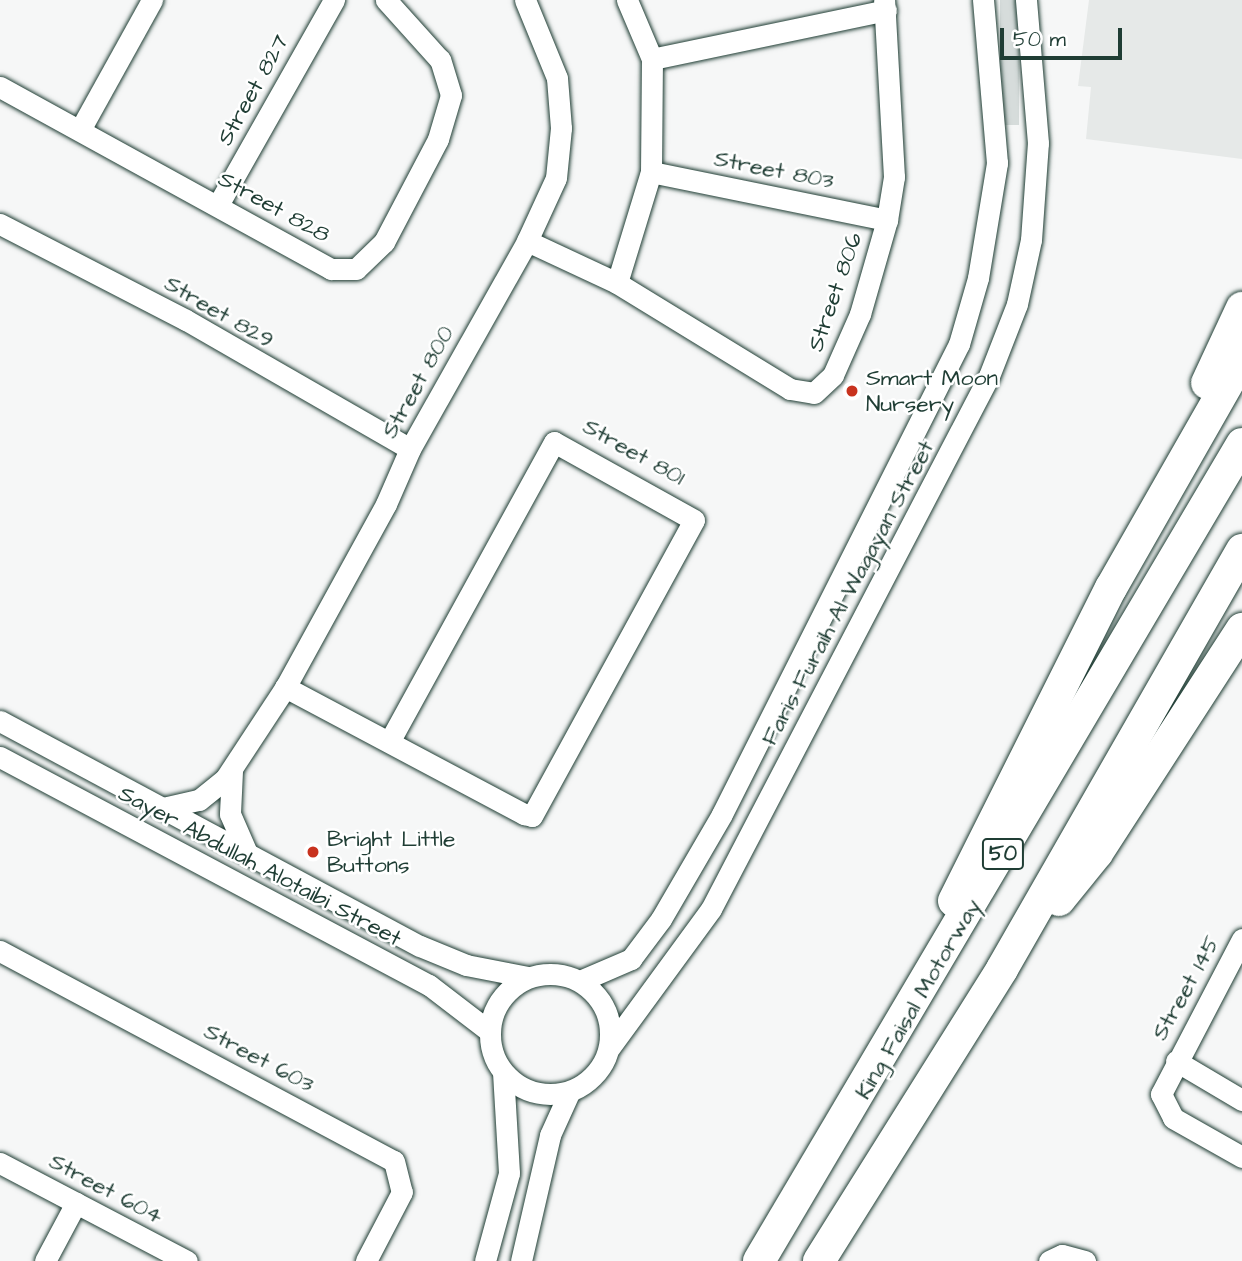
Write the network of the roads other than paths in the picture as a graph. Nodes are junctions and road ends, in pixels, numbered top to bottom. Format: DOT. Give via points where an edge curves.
graph roads {
  1 [pos="152,0"];
  2 [pos="334,0"];
  3 [pos="386,0"];
  4 [pos="525,0"];
  5 [pos="627,0"];
  6 [pos="983,0"];
  7 [pos="1026,0"];
  8 [pos="885,5"];
  9 [pos="652,59"];
  10 [pos="0,86"];
  11 [pos="80,130"];
  12 [pos="651,172"];
  13 [pos="218,205"];
  14 [pos="887,220"];
  15 [pos="0,224"];
  16 [pos="527,242"];
  17 [pos="617,283"];
  18 [pos="1242,308"];
  19 [pos="1242,358"];
  20 [pos="1242,444"];
  21 [pos="410,449"];
  22 [pos="1242,551"];
  23 [pos="1111,588"];
  24 [pos="1242,629"];
  25 [pos="285,687"];
  26 [pos="0,721"];
  27 [pos="389,742"];
  28 [pos="0,757"];
  29 [pos="232,771"];
  30 [pos="163,808"];
  31 [pos="247,853"];
  32 [pos="1242,939"];
  33 [pos="0,951"];
  34 [pos="1002,969"];
  35 [pos="528,977"];
  36 [pos="580,981"];
  37 [pos="489,1031"];
  38 [pos="610,1047"];
  39 [pos="1176,1061"];
  40 [pos="503,1073"];
  41 [pos="870,1082"];
  42 [pos="570,1091"];
  43 [pos="1242,1100"];
  44 [pos="1242,1157"];
  45 [pos="0,1163"];
  46 [pos="76,1203"];
  47 [pos="45,1261"];
  48 [pos="187,1261"];
  49 [pos="366,1261"];
  50 [pos="485,1261"];
  51 [pos="521,1261"];
  52 [pos="759,1261"];
  53 [pos="819,1261"];
  54 [pos="1049,1261"];
  55 [pos="1085,1261"];
  1 -- 11 [label="street"];
  2 -- 13 [label="street, Street 827"];
  3 -- 13 [label="street, Street 828" via="440,60 452,95 438,139 384,242 356,269 331,269"];
  4 -- 16 [label="street, Street 800" via="557,78 561,128 556,178"];
  5 -- 9 [label="street"];
  6 -- 36 [label="street, Faris Furaih Al Wagayan Street" via="997,163 978,278 959,344 734,791 661,919 631,958"];
  7 -- 38 [label="street, Faris Furaih Al Wagayan Street" via="1038,143 1031,240 1017,304 989,376 711,909"];
  8 -- 9 [label="street"];
  8 -- 14 [label="street, Street 806" via="894,177"];
  9 -- 12 [label="street"];
  10 -- 11 [label="street, Street 828"];
  11 -- 13 [label="street, Street 828"];
  12 -- 14 [label="street, Street 803"];
  12 -- 17 [label="street"];
  14 -- 17 [label="street, Street 806" via="860,314 833,375 814,393 790,388"];
  15 -- 21 [label="street, Street 829" via="186,320"];
  16 -- 17 [label="street, Street 806"];
  16 -- 21 [label="street, Street 800"];
  18 -- 23 [label="highway"];
  19 -- 23 [label="highway"];
  20 -- 41 [label="highway, King Faisal Motorway / 50"];
  21 -- 25 [label="street, Street 800" via="386,504"];
  22 -- 34 [label="highway, 50"];
  23 -- 41 [label="highway" via="1000,803"];
  24 -- 34 [label="highway" via="1097,853"];
  25 -- 27 [label="street, Street 801"];
  25 -- 29 [label="street, Street 800"];
  26 -- 30 [label="street, Sayer Abdullah Alotaibi Street"];
  27 -- 27 [label="street, Street 801" via="524,814 538,812 694,520 554,442"];
  28 -- 37 [label="street, Sayer Abdullah Alotaibi Street" via="429,985"];
  29 -- 30 [label="street, Street 800" via="199,800"];
  29 -- 31 [label="street, Street 800" via="230,814"];
  30 -- 31 [label="street, Sayer Abdullah Alotaibi Street"];
  31 -- 35 [label="street, Sayer Abdullah Alotaibi Street" via="443,956"];
  32 -- 39 [label="street, Street 145"];
  33 -- 49 [label="street, Street 603" via="394,1161 402,1192"];
  34 -- 53 [label="highway, 50"];
  35 -- 36 [label="street" via="554,974"];
  35 -- 37 [label="street" via="500,998"];
  36 -- 38 [label="street" via="606,1009"];
  37 -- 40 [label="street"];
  38 -- 42 [label="street" via="595,1074"];
  39 -- 43 [label="street, Street 145"];
  39 -- 44 [label="street, Street 145" via="1161,1094 1163,1105 1173,1118"];
  40 -- 42 [label="street" via="534,1093"];
  40 -- 50 [label="street" via="509,1173"];
  41 -- 52 [label="highway, King Faisal Motorway / 50"];
  42 -- 51 [label="street" via="550,1135"];
  45 -- 46 [label="street, Street 604"];
  46 -- 47 [label="street"];
  46 -- 48 [label="street, Street 604"];
  54 -- 55 [label="street" via="1062,1255"];
}
